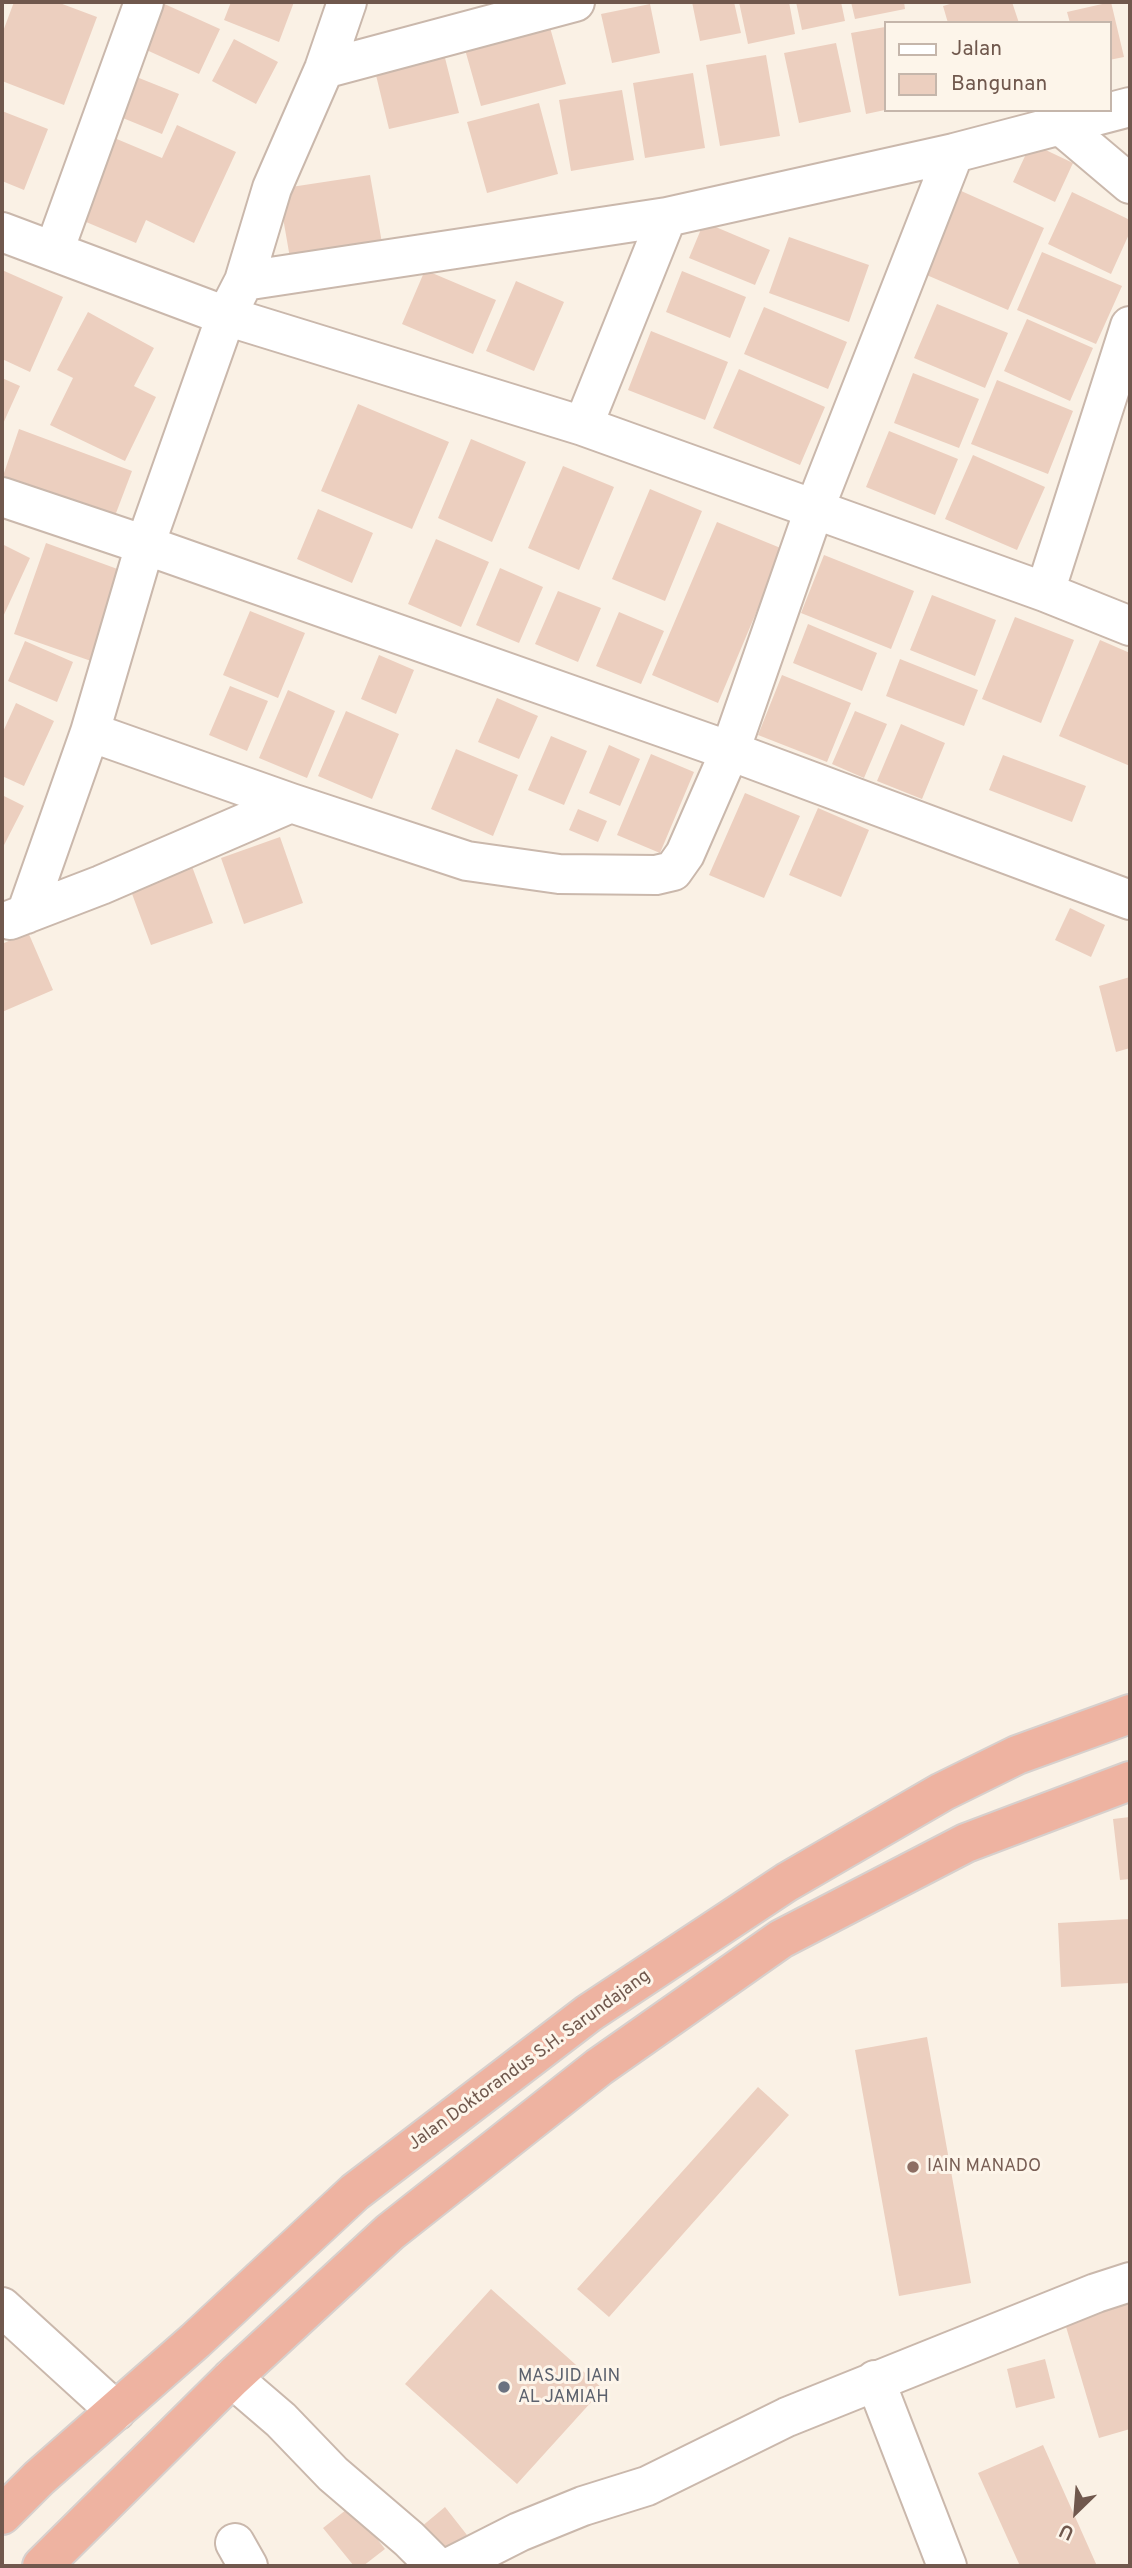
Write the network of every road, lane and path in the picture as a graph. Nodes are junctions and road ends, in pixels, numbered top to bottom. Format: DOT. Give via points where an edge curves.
graph roads {
  1 [pos="144,2"];
  2 [pos="347,2"];
  3 [pos="575,2"];
  4 [pos="324,69"];
  5 [pos="1130,107"];
  6 [pos="1109,112"];
  7 [pos="1111,112"];
  8 [pos="1059,124"];
  9 [pos="954,153"];
  10 [pos="1130,184"];
  11 [pos="667,217"];
  12 [pos="2,232"];
  13 [pos="54,251"];
  14 [pos="244,281"];
  15 [pos="226,316"];
  16 [pos="1130,326"];
  17 [pos="583,426"];
  18 [pos="2,497"];
  19 [pos="814,510"];
  20 [pos="145,545"];
  21 [pos="1045,592"];
  22 [pos="1130,626"];
  23 [pos="90,732"];
  24 [pos="730,751"];
  25 [pos="291,803"];
  26 [pos="1130,900"];
  27 [pos="14,918"];
  28 [pos="1130,1714"];
  29 [pos="1130,1782"];
  30 [pos="1130,2282"];
  31 [pos="2,2307"];
  32 [pos="232,2378"];
  33 [pos="875,2380"];
  34 [pos="116,2411"];
  35 [pos="2,2515"];
  36 [pos="42,2566"];
  37 [pos="436,2566"];
  38 [pos="452,2566"];
  39 [pos="947,2566"];
  1 -- 13 [label="street"];
  2 -- 4 [label="street"];
  3 -- 4 [label="street"];
  4 -- 14 [label="street" via="272,188"];
  5 -- 7 [label="street"];
  6 -- 8 [label="street"];
  8 -- 9 [label="street"];
  8 -- 10 [label="street"];
  9 -- 11 [label="street"];
  9 -- 19 [label="street"];
  11 -- 14 [label="street"];
  11 -- 17 [label="street"];
  12 -- 13 [label="street"];
  13 -- 15 [label="street"];
  14 -- 15 [label="street"];
  15 -- 17 [label="street"];
  15 -- 20 [label="street"];
  16 -- 21 [label="street"];
  17 -- 19 [label="street"];
  18 -- 20 [label="street"];
  19 -- 21 [label="street"];
  19 -- 24 [label="street"];
  20 -- 23 [label="street"];
  20 -- 24 [label="street"];
  21 -- 22 [label="street"];
  23 -- 25 [label="street"];
  23 -- 27 [label="street"];
  24 -- 25 [label="street" via="685,854 673,871 656,875 559,874 467,861"];
  24 -- 26 [label="street"];
  25 -- 27 [label="street"];
  28 -- 34 [label="highway, Jalan Doktorandus S.H. Sarundajang" via="1017,1755 942,1792 787,1882 589,2013 355,2192"];
  29 -- 32 [label="highway" via="966,1843 781,1939 599,2067 401,2223"];
  30 -- 33 [label="street"];
  31 -- 34 [label="street"];
  32 -- 36 [label="highway"];
  32 -- 37 [label="street"];
  33 -- 38 [label="street" via="787,2417 647,2486 519,2532"];
  33 -- 39 [label="street"];
  34 -- 35 [label="highway, Jalan Doktorandus S.H. Sarundajang"];
}
